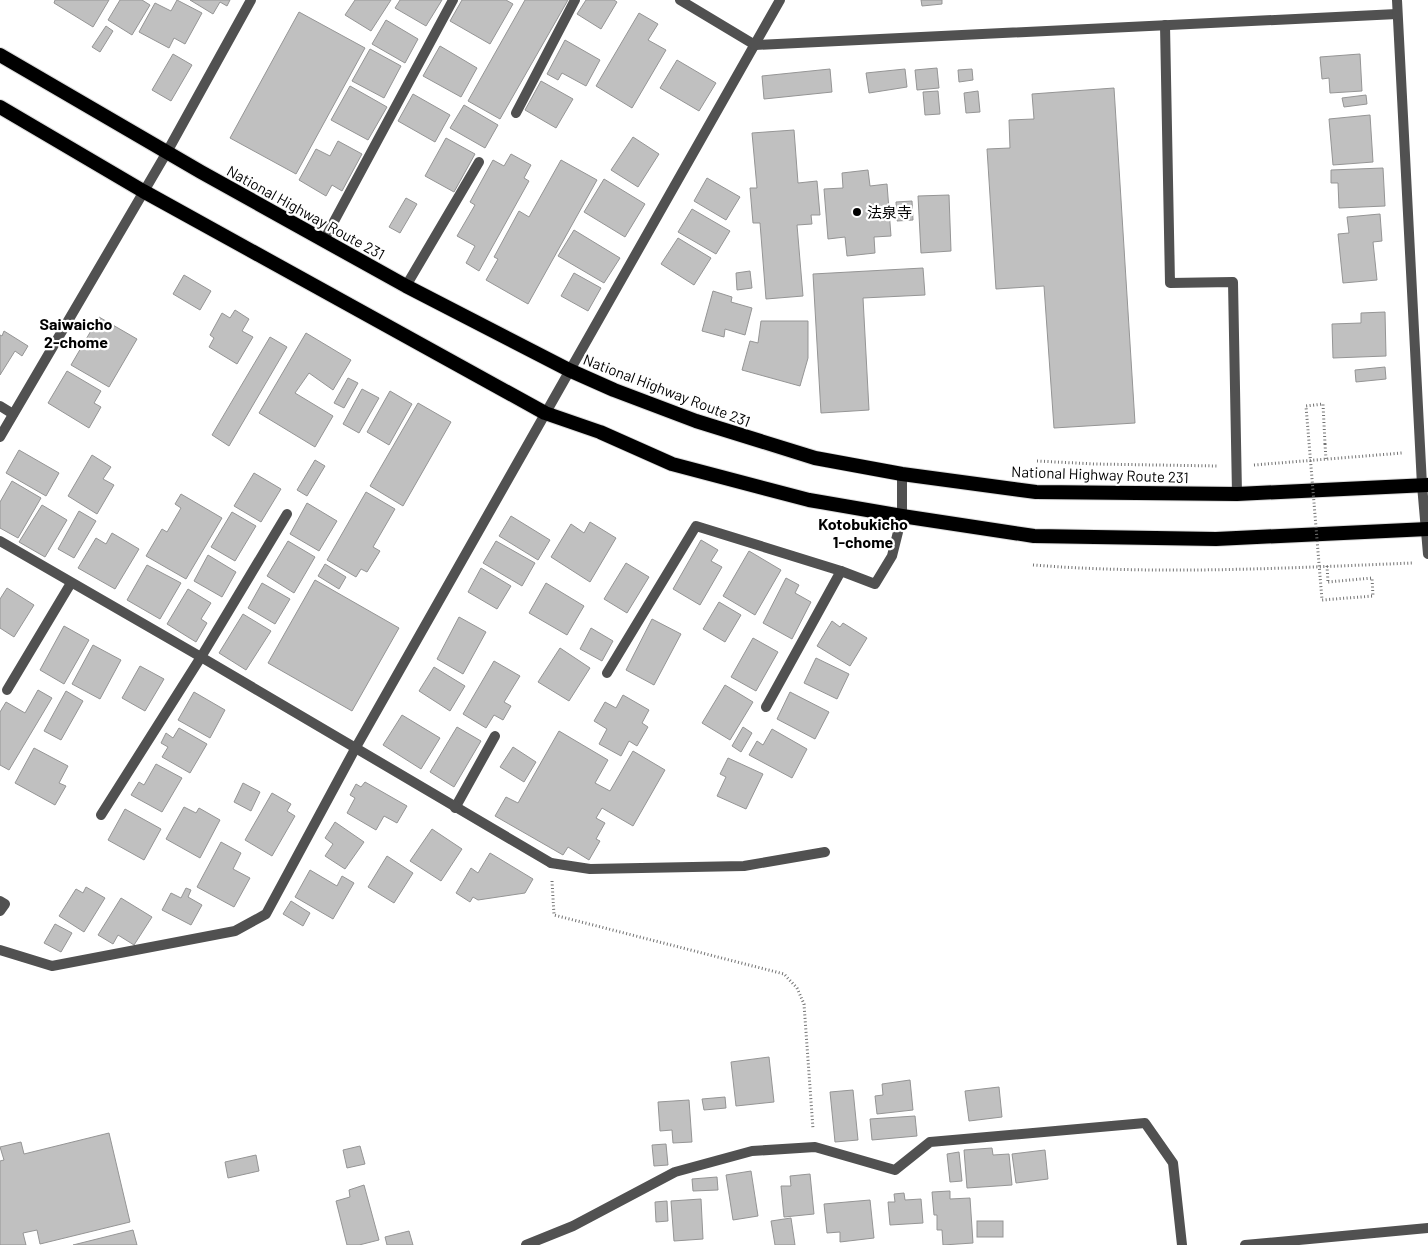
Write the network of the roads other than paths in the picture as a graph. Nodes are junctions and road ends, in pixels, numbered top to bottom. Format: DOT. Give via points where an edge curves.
graph roads {
  1 [pos="251,0"];
  2 [pos="453,0"];
  3 [pos="575,0"];
  4 [pos="680,0"];
  5 [pos="780,0"];
  6 [pos="1397,0"];
  7 [pos="1397,14"];
  8 [pos="1165,25"];
  9 [pos="755,45"];
  10 [pos="0,55"];
  11 [pos="0,107"];
  12 [pos="516,113"];
  13 [pos="167,152"];
  14 [pos="479,162"];
  15 [pos="143,191"];
  16 [pos="324,240"];
  17 [pos="406,286"];
  18 [pos="569,370"];
  19 [pos="0,406"];
  20 [pos="545,413"];
  21 [pos="13,414"];
  22 [pos="0,436"];
  23 [pos="902,474"];
  24 [pos="1425,485"];
  25 [pos="1237,494"];
  26 [pos="287,514"];
  27 [pos="902,516"];
  28 [pos="1427,529"];
  29 [pos="0,541"];
  30 [pos="1428,554"];
  31 [pos="841,571"];
  32 [pos="71,583"];
  33 [pos="201,657"];
  34 [pos="607,673"];
  35 [pos="7,690"];
  36 [pos="766,706"];
  37 [pos="495,736"];
  38 [pos="355,749"];
  39 [pos="455,808"];
  40 [pos="102,815"];
  41 [pos="825,852"];
  42 [pos="0,901"];
  43 [pos="0,912"];
  44 [pos="0,950"];
  45 [pos="1428,1228"];
  46 [pos="526,1245"];
  47 [pos="1182,1245"];
  48 [pos="1245,1245"];
  1 -- 13 [label="street"];
  2 -- 16 [label="street"];
  3 -- 12 [label="street"];
  4 -- 9 [label="street"];
  5 -- 9 [label="street"];
  6 -- 7 [label="street"];
  7 -- 8 [label="street"];
  7 -- 24 [label="street"];
  8 -- 9 [label="street"];
  8 -- 25 [label="street" via="1170,283 1233,282"];
  9 -- 18 [label="street"];
  10 -- 13 [label="highway, National Highway Route 231"];
  11 -- 15 [label="highway"];
  13 -- 15 [label="street"];
  13 -- 16 [label="highway, National Highway Route 231"];
  14 -- 17 [label="street"];
  15 -- 20 [label="highway"];
  15 -- 21 [label="street"];
  16 -- 17 [label="highway, National Highway Route 231"];
  17 -- 18 [label="highway, National Highway Route 231"];
  18 -- 20 [label="street"];
  18 -- 23 [label="highway, National Highway Route 231" via="696,421 760,441 815,458"];
  19 -- 21 [label="street"];
  20 -- 27 [label="highway" via="600,432 672,464 809,500"];
  20 -- 38 [label="street"];
  21 -- 22 [label="street"];
  23 -- 25 [label="highway, National Highway Route 231" via="1036,492"];
  23 -- 27 [label="street"];
  24 -- 25 [label="highway, National Highway Route 231"];
  24 -- 28 [label="street"];
  26 -- 33 [label="street"];
  27 -- 28 [label="highway" via="1034,536 1216,539"];
  27 -- 31 [label="street" via="892,556 875,584"];
  28 -- 30 [label="street"];
  29 -- 32 [label="street"];
  31 -- 34 [label="street" via="696,526"];
  31 -- 36 [label="street"];
  32 -- 33 [label="street"];
  32 -- 35 [label="street"];
  33 -- 38 [label="street"];
  33 -- 40 [label="street"];
  37 -- 39 [label="street"];
  38 -- 39 [label="street"];
  38 -- 44 [label="street" via="266,914 235,932 52,966"];
  39 -- 41 [label="street" via="551,863 590,869 744,866"];
  42 -- 43 [label="street" via="4,904"];
  45 -- 48 [label="street"];
  46 -- 47 [label="street" via="573,1226 675,1172 752,1151 815,1147 894,1170 930,1142 1145,1123 1172,1163"];
}
